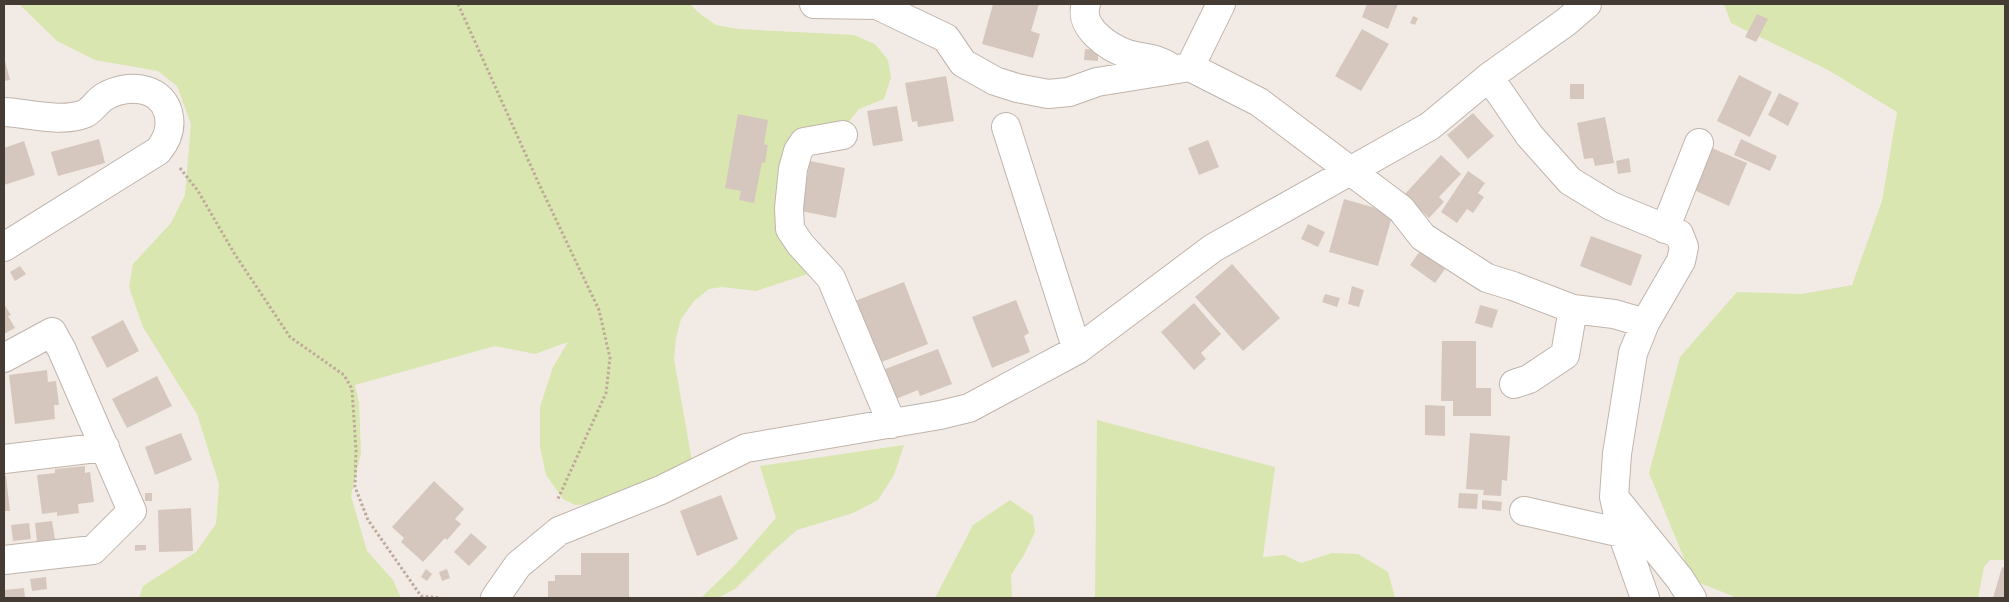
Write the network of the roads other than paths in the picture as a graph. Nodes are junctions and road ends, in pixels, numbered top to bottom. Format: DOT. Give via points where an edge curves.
graph roads {
  1 [pos="814,4"];
  2 [pos="1086,4"];
  3 [pos="1221,4"];
  4 [pos="1587,4"];
  5 [pos="1181,68"];
  6 [pos="1489,77"];
  7 [pos="4,112"];
  8 [pos="1006,127"];
  9 [pos="843,135"];
  10 [pos="1699,143"];
  11 [pos="1352,170"];
  12 [pos="1665,229"];
  13 [pos="4,246"];
  14 [pos="1573,308"];
  15 [pos="1645,323"];
  16 [pos="1076,350"];
  17 [pos="4,358"];
  18 [pos="1514,384"];
  19 [pos="892,424"];
  20 [pos="105,447"];
  21 [pos="4,459"];
  22 [pos="1614,497"];
  23 [pos="1524,511"];
  24 [pos="1622,533"];
  25 [pos="4,560"];
  26 [pos="495,598"];
  27 [pos="1645,598"];
  28 [pos="1692,598"];
  1 -- 5 [label="street" via="877,5 946,38 962,64 1017,88 1048,94 1069,92 1096,82"];
  2 -- 5 [label="street" via="1086,23 1098,38 1126,54"];
  3 -- 5 [label="street"];
  4 -- 6 [label="street"];
  5 -- 11 [label="street" via="1259,102"];
  6 -- 11 [label="street" via="1430,126"];
  6 -- 12 [label="street" via="1529,135 1570,181 1611,206"];
  7 -- 13 [label="street" via="46,118 85,114 103,97 119,90 138,88 163,99 170,127 168,137 158,151"];
  8 -- 16 [label="street"];
  9 -- 19 [label="street" via="804,142 798,151 789,208 790,229 831,278"];
  10 -- 12 [label="street"];
  11 -- 14 [label="street" via="1402,209 1423,237 1487,278"];
  11 -- 16 [label="street" via="1213,248"];
  12 -- 15 [label="street" via="1679,234 1683,254"];
  14 -- 15 [label="street"];
  14 -- 18 [label="street" via="1565,355 1529,379"];
  15 -- 22 [label="street" via="1633,353"];
  16 -- 19 [label="street" via="969,408"];
  17 -- 20 [label="street" via="52,332"];
  19 -- 26 [label="street" via="746,448 661,490 559,531 518,565"];
  20 -- 21 [label="street"];
  20 -- 25 [label="street" via="132,511 92,550"];
  22 -- 24 [label="street"];
  22 -- 28 [label="street"];
  23 -- 24 [label="street"];
  24 -- 27 [label="street"];
}
